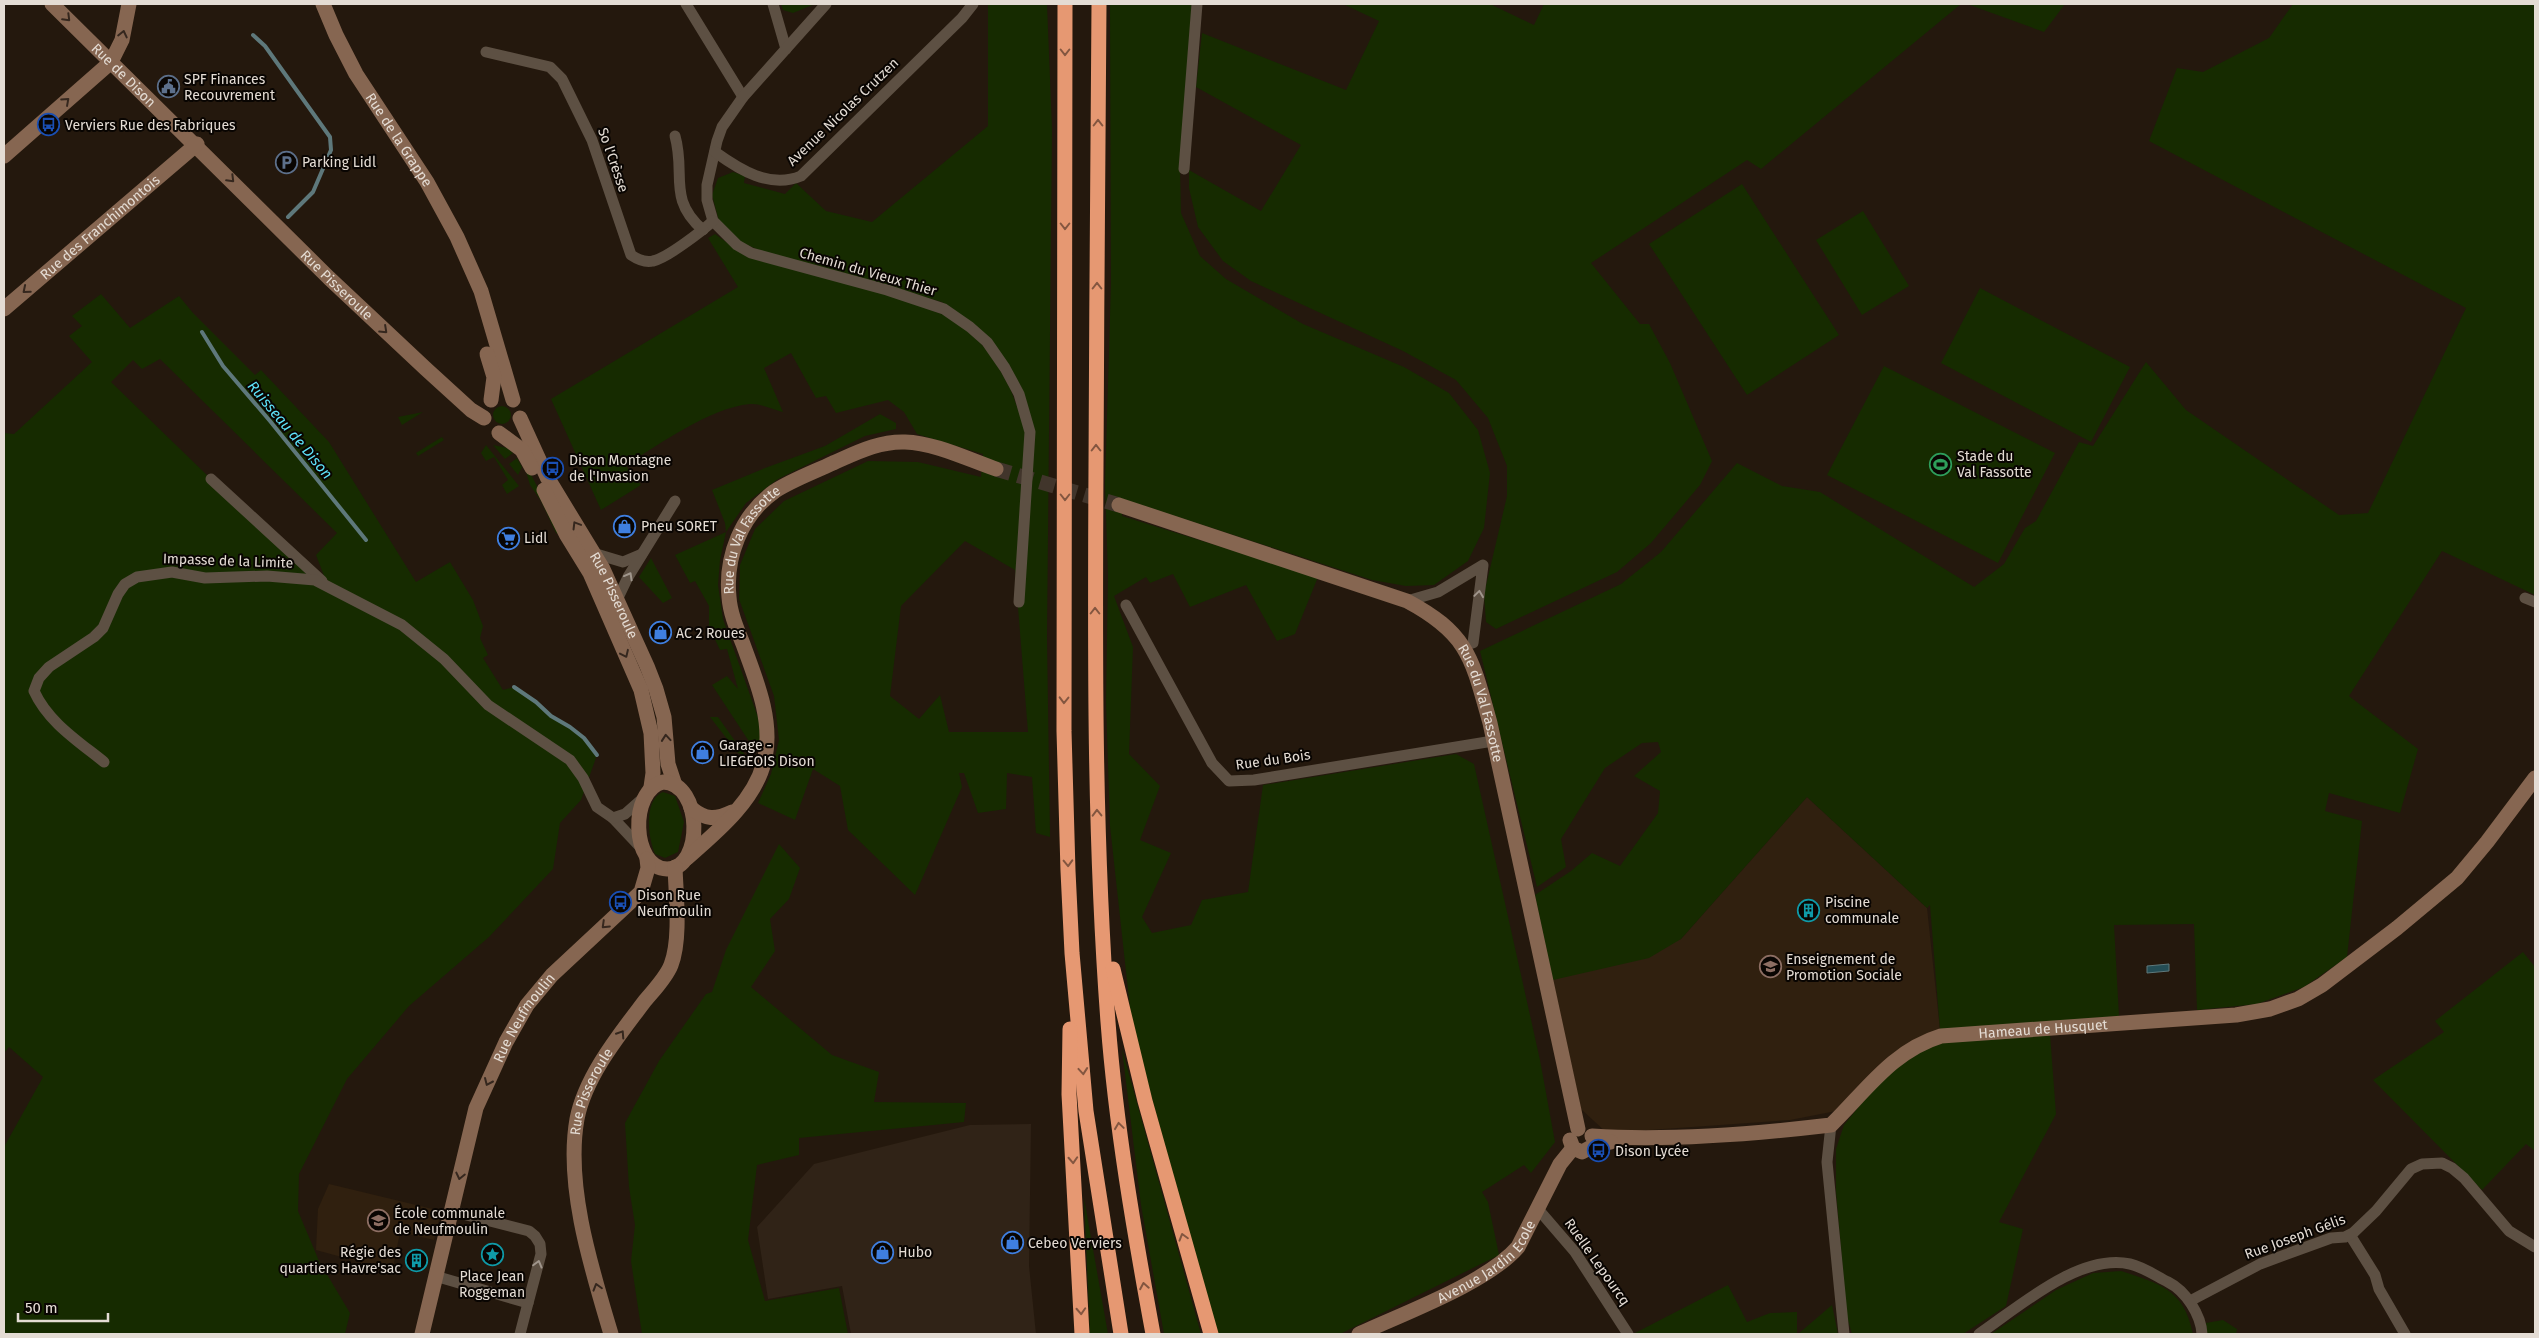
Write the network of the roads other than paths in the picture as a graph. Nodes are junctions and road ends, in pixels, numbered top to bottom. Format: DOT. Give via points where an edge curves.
graph roads {
  1 [pos="52,4"];
  2 [pos="129,4"];
  3 [pos="323,4"];
  4 [pos="686,4"];
  5 [pos="773,4"];
  6 [pos="826,4"];
  7 [pos="973,4"];
  8 [pos="1065,4"];
  9 [pos="1099,4"];
  10 [pos="1197,4"];
  11 [pos="786,49"];
  12 [pos="486,52"];
  13 [pos="111,62"];
  14 [pos="743,97"];
  15 [pos="675,136"];
  16 [pos="196,144"];
  17 [pos="715,152"];
  18 [pos="4,156"];
  19 [pos="1184,169"];
  20 [pos="713,221"];
  21 [pos="703,230"];
  22 [pos="474,276"];
  23 [pos="4,309"];
  24 [pos="491,400"];
  25 [pos="513,400"];
  26 [pos="484,418"];
  27 [pos="520,418"];
  28 [pos="499,433"];
  29 [pos="996,469"];
  30 [pos="211,479"];
  31 [pos="675,501"];
  32 [pos="1119,506"];
  33 [pos="593,553"];
  34 [pos="642,554"];
  35 [pos="329,588"];
  36 [pos="617,600"];
  37 [pos="1407,601"];
  38 [pos="1019,602"];
  39 [pos="1126,605"];
  40 [pos="1473,642"];
  41 [pos="1493,741"];
  42 [pos="104,762"];
  43 [pos="2535,778"];
  44 [pos="675,785"];
  45 [pos="646,793"];
  46 [pos="691,808"];
  47 [pos="736,811"];
  48 [pos="613,818"];
  49 [pos="645,854"];
  50 [pos="687,858"];
  51 [pos="675,868"];
  52 [pos="1102,914"];
  53 [pos="1072,953"];
  54 [pos="1831,1125"];
  55 [pos="1578,1129"];
  56 [pos="1592,1141"];
  57 [pos="1573,1148"];
  58 [pos="1538,1209"];
  59 [pos="451,1211"];
  60 [pos="2350,1235"];
  61 [pos="2535,1247"];
  62 [pos="435,1276"];
  63 [pos="2190,1301"];
  64 [pos="528,1303"];
  65 [pos="422,1334"];
  66 [pos="520,1334"];
  67 [pos="611,1334"];
  68 [pos="1082,1334"];
  69 [pos="1121,1334"];
  70 [pos="1153,1334"];
  71 [pos="1210,1334"];
  72 [pos="1359,1334"];
  73 [pos="1628,1334"];
  74 [pos="1844,1334"];
  75 [pos="1979,1334"];
  76 [pos="2202,1334"];
  77 [pos="2405,1334"];
  1 -- 13 [label="street, Rue de Dison, one-way"];
  13 -- 2 [label="street, one-way" via="122,40"];
  3 -- 22 [label="street, Rue de la Grappe" via="356,74 440,205"];
  4 -- 14 [label="street"];
  5 -- 11 [label="street"];
  6 -- 11 [label="street"];
  7 -- 17 [label="street, Avenue Nicolas Crutzen" via="800,176 785,181 761,177"];
  8 -- 53 [label="highway, one-way" via="1064,731"];
  52 -- 9 [label="highway, one-way" via="1095,669"];
  10 -- 19 [label="street"];
  11 -- 14 [label="street"];
  12 -- 21 [label="street, So l'Crèsse" via="550,67 562,79 592,140 631,255 652,262"];
  13 -- 16 [label="street, Rue de Dison"];
  18 -- 13 [label="street, one-way"];
  14 -- 17 [label="street" via="722,127"];
  15 -- 21 [label="street" via="679,150 680,195 686,213"];
  16 -- 23 [label="street, Rue des Franchimontois, one-way"];
  16 -- 26 [label="street, Rue Pisseroule, one-way" via="336,285 471,410"];
  17 -- 20 [label="street" via="707,185"];
  20 -- 21 [label="street, So l'Crèsse"];
  20 -- 38 [label="street, Chemin du Vieux Thier" via="737,245 751,253 944,309 987,342 1006,368 1019,394 1030,432"];
  22 -- 24 [label="street, Rue de la Grappe" via="480,327 494,377"];
  22 -- 25 [label="street, Rue de la Grappe"];
  24 -- 25 [label="street" via="501,397"];
  24 -- 26 [label="street"];
  25 -- 27 [label="street" via="519,407"];
  26 -- 28 [label="street" via="490,429"];
  27 -- 28 [label="street" via="511,431"];
  33 -- 27 [label="street, Rue Pisseroule, one-way" via="547,477"];
  28 -- 45 [label="street, Rue Pisseroule, one-way" via="524,454 590,573 641,690 649,720 653,765"];
  29 -- 47 [label="street, Rue du Val Fassotte" via="919,443 885,444 862,450 775,491 746,522 730,560 728,599 759,690 768,735 763,767 754,787"];
  30 -- 35 [label="street"];
  31 -- 34 [label="street"];
  32 -- 37 [label="street, Rue du Val Fassotte"];
  33 -- 34 [label="street" via="623,562"];
  33 -- 36 [label="street, Rue Pisseroule"];
  36 -- 34 [label="street, one-way"];
  35 -- 42 [label="street, Impasse de la Limite" via="315,580 267,576 205,578 172,572 137,577 125,584 103,628 50,666 39,678 34,691 40,706 51,718"];
  35 -- 48 [label="street, Impasse de la Limite" via="418,636 488,705 570,760 597,807"];
  44 -- 36 [label="street, Rue Pisseroule, one-way" via="668,764 664,717 656,689"];
  40 -- 37 [label="street, one-way" via="1483,565 1438,592"];
  37 -- 41 [label="street, Rue du Val Fassotte" via="1436,618 1464,647 1474,666"];
  39 -- 41 [label="street, Rue du Bois" via="1212,763 1229,781 1254,780"];
  41 -- 55 [label="street, Rue du Val Fassotte"];
  43 -- 54 [label="street, Hameau de Husquet" via="2457,878 2362,955 2298,999 2236,1016 1941,1036 1919,1043 1891,1062"];
  44 -- 45 [label="street" via="663,782"];
  44 -- 46 [label="street, Rue Pisseroule"];
  45 -- 48 [label="street" via="625,814"];
  45 -- 49 [label="street, Rue Pisseroule" via="640,823"];
  46 -- 47 [label="street" via="708,818"];
  46 -- 50 [label="street, Rue Pisseroule" via="693,837"];
  47 -- 50 [label="street, Rue du Val Fassotte"];
  48 -- 49 [label="street, Impasse de la Limite"];
  49 -- 51 [label="street" via="660,867"];
  49 -- 59 [label="street, Rue Neufmoulin, one-way" via="648,868 641,892 552,975 527,1005 506,1042 476,1108"];
  50 -- 51 [label="street"];
  67 -- 51 [label="street, Rue Pisseroule, one-way" via="590,1261 573,1158 578,1118 597,1071 670,968 676,953"];
  70 -- 52 [label="highway, one-way" via="1117,1112"];
  71 -- 52 [label="highway, one-way" via="1142,1091"];
  53 -- 68 [label="highway, one-way" via="1069,1094"];
  53 -- 69 [label="highway, one-way" via="1086,1111"];
  54 -- 56 [label="street"];
  54 -- 74 [label="street" via="1827,1162"];
  55 -- 56 [label="street" via="1587,1131"];
  55 -- 57 [label="street" via="1570,1139"];
  56 -- 57 [label="street" via="1582,1152"];
  57 -- 58 [label="street, Avenue Jardin Ecole" via="1560,1164"];
  58 -- 72 [label="street, Avenue Jardin Ecole" via="1518,1246 1498,1266"];
  58 -- 73 [label="street, Ruelle Lepourcq" via="1575,1252"];
  59 -- 62 [label="street"];
  64 -- 59 [label="street, one-way" via="541,1254 535,1236 529,1231"];
  60 -- 61 [label="street, Rue Joseph Gélis" via="2411,1169 2422,1164 2442,1163 2464,1178 2509,1231"];
  60 -- 63 [label="street, Rue Joseph Gélis" via="2331,1238 2260,1264"];
  60 -- 77 [label="street" via="2375,1274 2379,1289"];
  62 -- 64 [label="street"];
  62 -- 65 [label="street"];
  63 -- 75 [label="street" via="2172,1284 2132,1264 2110,1262 2086,1266 2066,1276"];
  63 -- 76 [label="street" via="2202,1324"];
  64 -- 66 [label="street"];
}
